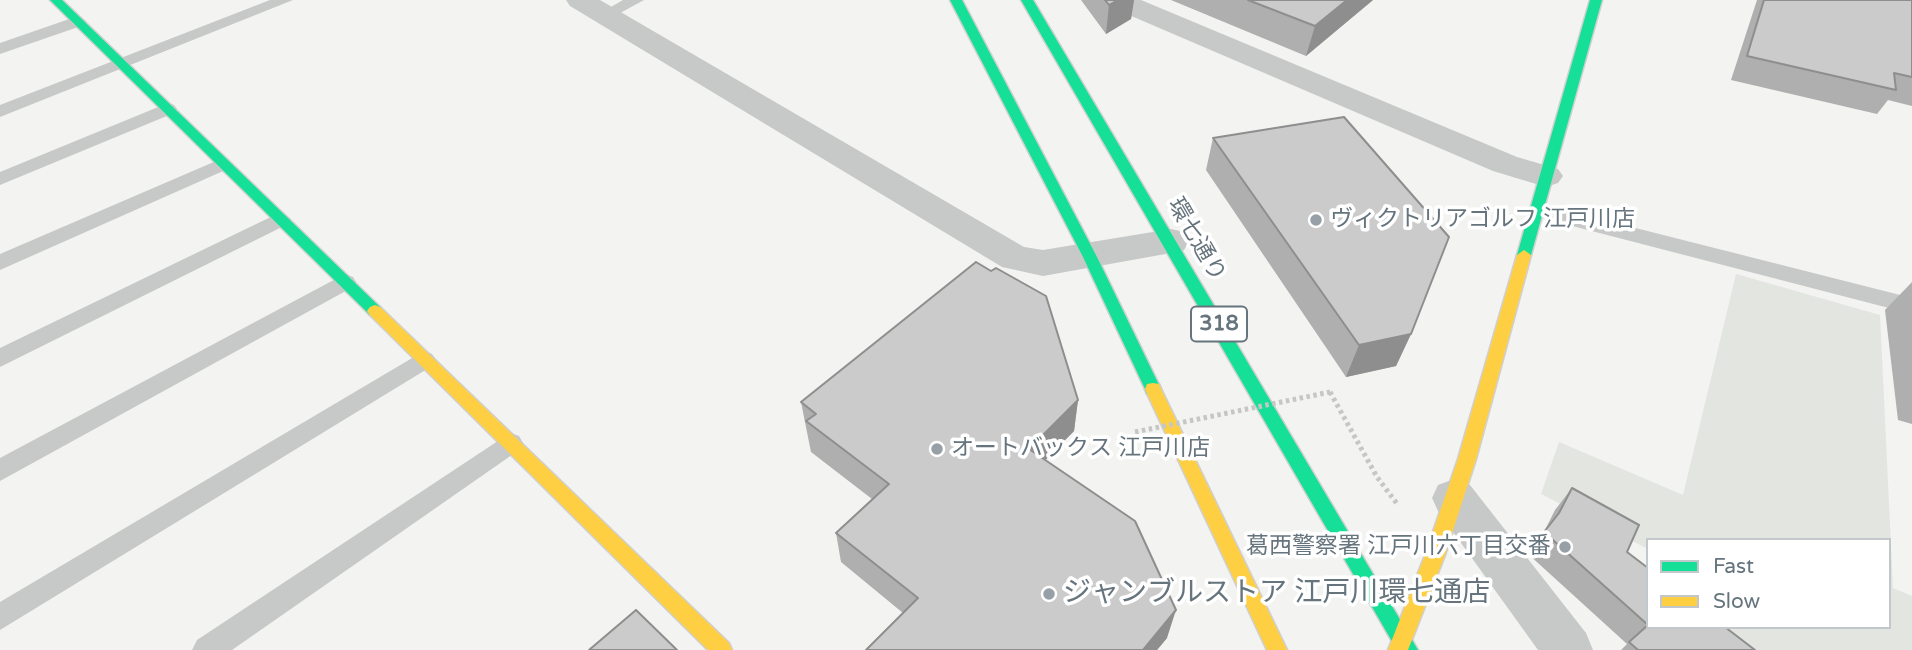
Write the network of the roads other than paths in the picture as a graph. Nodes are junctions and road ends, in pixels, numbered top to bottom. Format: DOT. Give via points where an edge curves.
graph roads {
  1 [pos="56,0"];
  2 [pos="285,0"];
  3 [pos="636,0"];
  4 [pos="956,0"];
  5 [pos="1027,0"];
  6 [pos="1118,0"];
  7 [pos="1596,0"];
  8 [pos="592,7"];
  9 [pos="78,21"];
  10 [pos="0,49"];
  11 [pos="122,64"];
  12 [pos="168,109"];
  13 [pos="0,111"];
  14 [pos="223,164"];
  15 [pos="1546,176"];
  16 [pos="0,180"];
  17 [pos="1537,210"];
  18 [pos="281,219"];
  19 [pos="1171,241"];
  20 [pos="1090,257"];
  21 [pos="0,263"];
  22 [pos="345,282"];
  23 [pos="1912,306"];
  24 [pos="0,358"];
  25 [pos="424,360"];
  26 [pos="510,443"];
  27 [pos="0,470"];
  28 [pos="1454,498"];
  29 [pos="0,617"];
  30 [pos="1403,647"];
  31 [pos="207,650"];
  32 [pos="722,650"];
  33 [pos="1277,650"];
  34 [pos="1568,650"];
  1 -- 9 [label="street"];
  2 -- 11 [label="lane"];
  3 -- 8 [label="lane"];
  4 -- 20 [label="street"];
  5 -- 19 [label="street, 環七通り / 318"];
  6 -- 15 [label="street" via="1505,163"];
  7 -- 15 [label="street"];
  8 -- 20 [label="street" via="1015,258 1043,264"];
  9 -- 10 [label="lane"];
  9 -- 11 [label="street"];
  11 -- 12 [label="street"];
  11 -- 13 [label="lane"];
  12 -- 14 [label="street"];
  12 -- 16 [label="lane"];
  14 -- 18 [label="street"];
  14 -- 21 [label="lane"];
  15 -- 17 [label="street"];
  17 -- 23 [label="lane"];
  17 -- 28 [label="street"];
  18 -- 22 [label="street"];
  18 -- 24 [label="lane"];
  19 -- 20 [label="street"];
  19 -- 30 [label="street, 環七通り / 318"];
  20 -- 33 [label="street"];
  22 -- 25 [label="street"];
  22 -- 27 [label="lane"];
  25 -- 26 [label="street"];
  25 -- 29 [label="lane"];
  26 -- 31 [label="lane"];
  26 -- 32 [label="street"];
  28 -- 30 [label="street"];
  28 -- 34 [label="street"];
}
